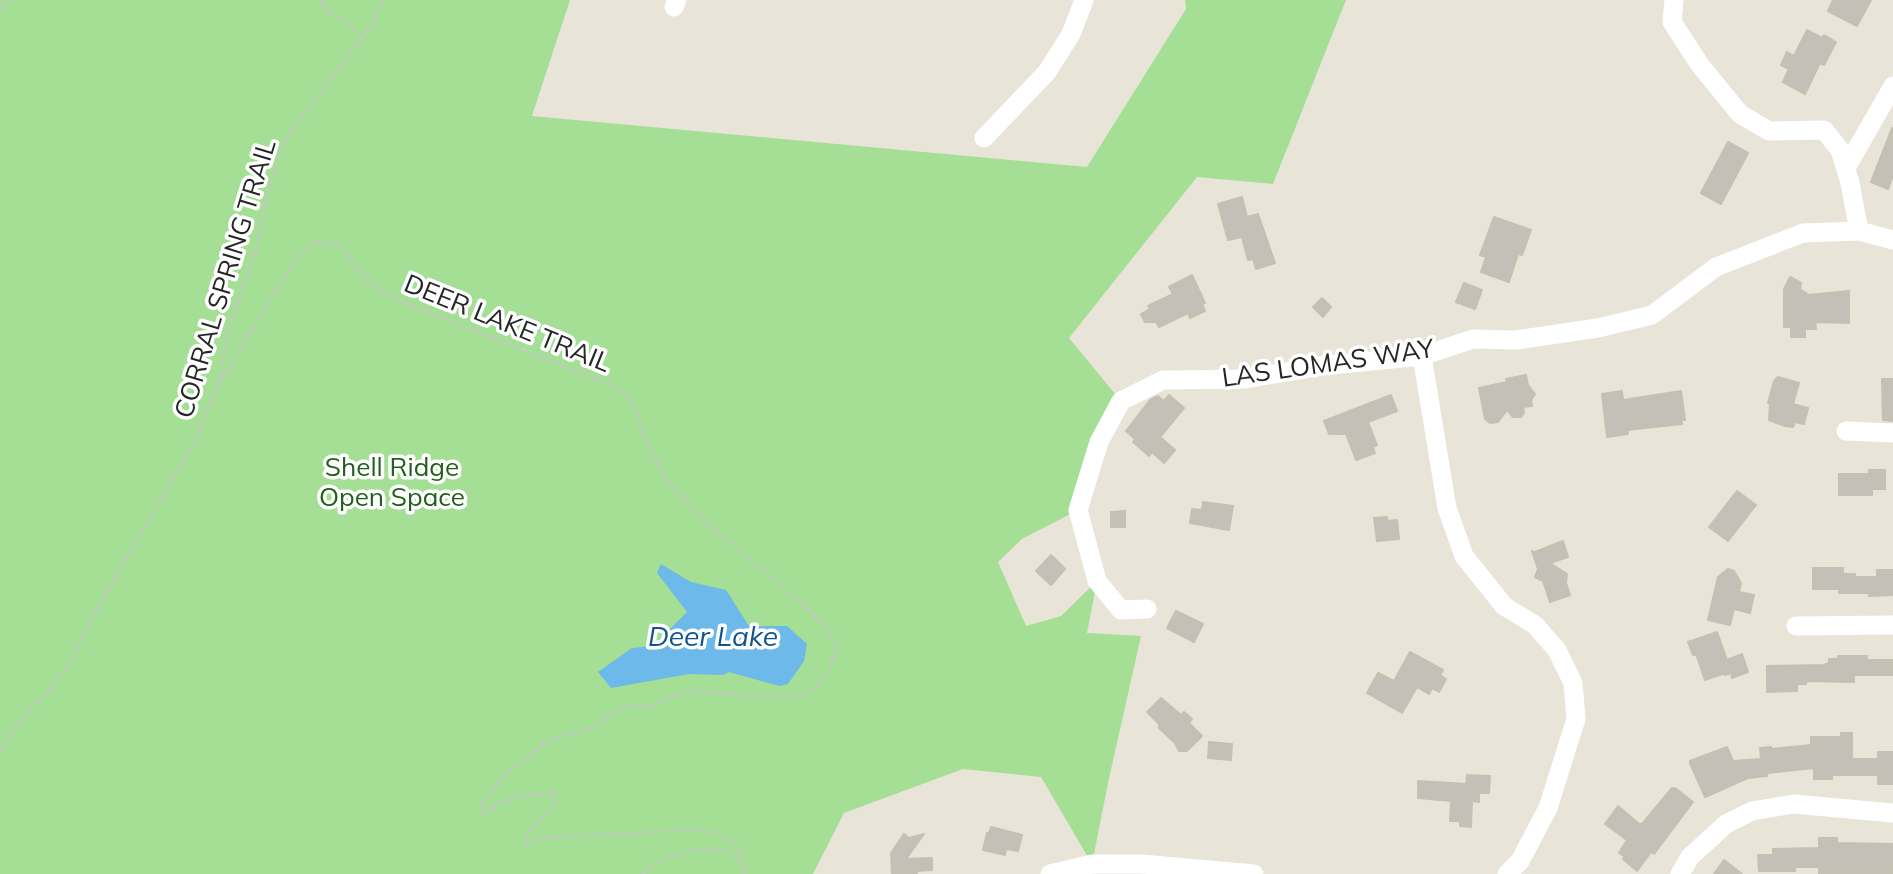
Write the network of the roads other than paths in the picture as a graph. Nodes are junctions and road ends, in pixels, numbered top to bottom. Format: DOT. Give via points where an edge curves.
graph roads {
  1 [pos="1084,0"];
  2 [pos="1674,0"];
  3 [pos="1893,86"];
  4 [pos="984,138"];
  5 [pos="1846,168"];
  6 [pos="1858,231"];
  7 [pos="1893,240"];
  8 [pos="1422,356"];
  9 [pos="1846,431"];
  10 [pos="1893,433"];
  11 [pos="1147,608"];
  12 [pos="1893,625"];
  13 [pos="1796,626"];
  14 [pos="1893,813"];
  15 [pos="1050,874"];
  16 [pos="1254,874"];
  17 [pos="1507,874"];
  18 [pos="1680,874"];
  1 -- 4 [label="street" via="1071,34 1047,72"];
  2 -- 5 [label="street" via="1672,22 1740,114 1769,131 1824,130 1840,150"];
  3 -- 5 [label="street"];
  5 -- 6 [label="street"];
  6 -- 7 [label="street, LAS LOMAS WAY"];
  6 -- 8 [label="street, LAS LOMAS WAY" via="1803,233 1716,267 1652,315 1516,340 1473,339"];
  8 -- 11 [label="street, LAS LOMAS WAY" via="1245,379 1163,380 1121,401 1099,442 1078,510 1097,581 1121,610"];
  8 -- 17 [label="street" via="1447,508 1464,556 1504,606 1535,625 1557,650 1573,683 1576,719 1548,808 1520,861"];
  9 -- 10 [label="street"];
  12 -- 13 [label="street"];
  14 -- 18 [label="street" via="1794,804 1752,811 1726,824 1690,857"];
  15 -- 16 [label="street" via="1092,864"];
}
